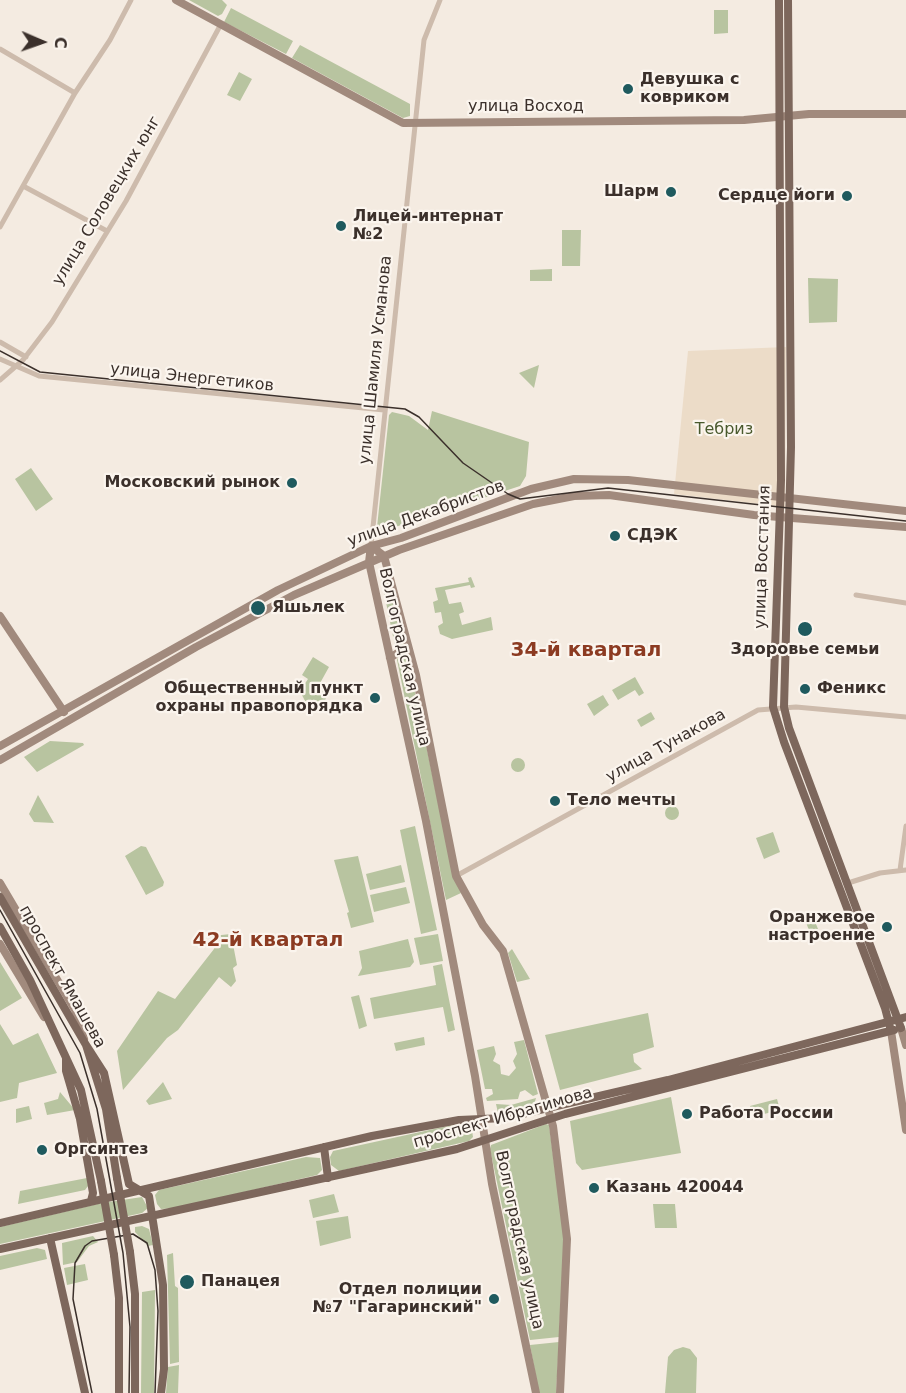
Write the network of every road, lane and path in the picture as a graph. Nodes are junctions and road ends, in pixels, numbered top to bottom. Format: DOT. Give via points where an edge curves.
graph roads {
  1 [pos="131,0"];
  2 [pos="176,0"];
  3 [pos="440,0"];
  4 [pos="780,0"];
  5 [pos="788,0"];
  6 [pos="221,24"];
  7 [pos="0,49"];
  8 [pos="75,93"];
  9 [pos="906,114"];
  10 [pos="785,117"];
  11 [pos="414,122"];
  12 [pos="24,186"];
  13 [pos="0,227"];
  14 [pos="107,231"];
  15 [pos="0,342"];
  16 [pos="26,357"];
  17 [pos="0,358"];
  18 [pos="16,367"];
  19 [pos="0,380"];
  20 [pos="384,410"];
  21 [pos="785,497"];
  22 [pos="906,511"];
  23 [pos="785,517"];
  24 [pos="906,527"];
  25 [pos="371,546"];
  26 [pos="384,556"];
  27 [pos="369,562"];
  28 [pos="856,596"];
  29 [pos="906,603"];
  30 [pos="0,616"];
  31 [pos="410,656"];
  32 [pos="390,658"];
  33 [pos="773,707"];
  34 [pos="784,707"];
  35 [pos="63,710"];
  36 [pos="906,717"];
  37 [pos="70,720"];
  38 [pos="0,746"];
  39 [pos="0,760"];
  40 [pos="906,826"];
  41 [pos="903,870"];
  42 [pos="456,876"];
  43 [pos="0,883"];
  44 [pos="849,883"];
  45 [pos="0,897"];
  46 [pos="0,927"];
  47 [pos="0,944"];
  48 [pos="903,1023"];
  49 [pos="890,1026"];
  50 [pos="54,1033"];
  51 [pos="85,1043"];
  52 [pos="906,1045"];
  53 [pos="66,1053"];
  54 [pos="906,1077"];
  55 [pos="900,1084"];
  56 [pos="547,1107"];
  57 [pos="482,1119"];
  58 [pos="551,1119"];
  59 [pos="906,1130"];
  60 [pos="484,1141"];
  61 [pos="324,1147"];
  62 [pos="328,1178"];
  63 [pos="138,1189"];
  64 [pos="91,1202"];
  65 [pos="153,1217"];
  66 [pos="0,1223"];
  67 [pos="50,1238"];
  68 [pos="0,1249"];
  69 [pos="85,1393"];
  70 [pos="119,1393"];
  71 [pos="135,1393"];
  72 [pos="161,1393"];
  73 [pos="536,1393"];
  74 [pos="560,1393"];
  1 -- 8 [label="street"];
  2 -- 6 [label="main road, улица Восход"];
  3 -- 11 [label="street, улица Шамиля Усманова" via="424,40"];
  4 -- 10 [label="main road, улица Восстания"];
  5 -- 10 [label="main road, улица Восстания"];
  6 -- 11 [label="main road, улица Восход" via="403,123"];
  6 -- 14 [label="street, улица Соловецких юнг" via="174,116"];
  7 -- 8 [label="street"];
  8 -- 12 [label="street"];
  9 -- 10 [label="main road, улица Восход"];
  10 -- 11 [label="main road, улица Восход"];
  10 -- 21 [label="main road, улица Восстания"];
  11 -- 20 [label="street, улица Шамиля Усманова"];
  12 -- 13 [label="street"];
  12 -- 14 [label="street"];
  14 -- 16 [label="street, улица Соловецких юнг"];
  15 -- 16 [label="street"];
  16 -- 18 [label="street, улица Соловецких юнг"];
  17 -- 18 [label="street, улица Энергетиков"];
  18 -- 19 [label="street, улица Соловецких юнг"];
  18 -- 20 [label="street, улица Энергетиков" via="39,376"];
  20 -- 25 [label="street, улица Шамиля Усманова"];
  21 -- 22 [label="main road, улица Декабристов"];
  21 -- 23 [label="main road, улица Восстания"];
  21 -- 25 [label="main road, улица Декабристов" via="628,480 574,479 531,489"];
  23 -- 24 [label="main road, улица Декабристов"];
  23 -- 26 [label="main road, улица Декабристов" via="653,498 584,495 524,507"];
  23 -- 33 [label="main road, улица Восстания"];
  23 -- 34 [label="main road, улица Восстания"];
  25 -- 26 [label="main road, Волгоградская улица"];
  25 -- 27 [label="main road, Волгоградская улица"];
  25 -- 35 [label="main road, улица Декабристов" via="278,590"];
  26 -- 27 [label="main road, улица Декабристов"];
  26 -- 31 [label="main road, Волгоградская улица"];
  27 -- 32 [label="main road, Волгоградская улица"];
  27 -- 37 [label="main road, улица Декабристов" via="294,595"];
  28 -- 29 [label="street"];
  30 -- 35 [label="main road"];
  31 -- 32 [label="main road" via="399,652"];
  31 -- 42 [label="main road, Волгоградская улица"];
  32 -- 57 [label="main road, Волгоградская улица" via="426,821"];
  33 -- 34 [label="street, улица Тунакова"];
  33 -- 42 [label="street, улица Тунакова" via="758,710"];
  33 -- 49 [label="main road, улица Восстания"];
  34 -- 36 [label="street, улица Тунакова"];
  34 -- 44 [label="main road, улица Восстания"];
  35 -- 37 [label="main road"];
  35 -- 38 [label="main road, улица Декабристов"];
  37 -- 39 [label="main road, улица Декабристов"];
  40 -- 41 [label="street"];
  41 -- 44 [label="street"];
  42 -- 56 [label="main road, Волгоградская улица" via="483,925 503,951"];
  43 -- 51 [label="main road" via="75,1010"];
  44 -- 48 [label="main road, улица Восстания"];
  45 -- 51 [label="main road, проспект Ямашева"];
  46 -- 50 [label="main road, проспект Ямашева"];
  47 -- 50 [label="main road"];
  48 -- 49 [label="main road, проспект Ибрагимова"];
  48 -- 52 [label="main road, улица Восстания"];
  49 -- 55 [label="main road, улица Восстания"];
  49 -- 56 [label="main road, проспект Ибрагимова"];
  49 -- 58 [label="main road, проспект Ибрагимова"];
  50 -- 53 [label="main road, проспект Ямашева"];
  51 -- 63 [label="main road" via="104,1073 129,1184"];
  51 -- 71 [label="main road, проспект Ямашева, bridge" via="106,1109 130,1252 135,1294"];
  53 -- 64 [label="main road" via="66,1071 80,1119 93,1193"];
  53 -- 70 [label="main road, проспект Ямашева, bridge" via="89,1114 114,1255"];
  54 -- 55 [label="main road" via="901,1078"];
  55 -- 59 [label="main road, улица Восстания"];
  56 -- 57 [label="main road, проспект Ибрагимова" via="505,1118"];
  56 -- 58 [label="main road, Волгоградская улица"];
  57 -- 60 [label="main road, Волгоградская улица"];
  57 -- 61 [label="main road, проспект Ибрагимова" via="459,1120"];
  58 -- 60 [label="main road, проспект Ибрагимова"];
  58 -- 74 [label="main road, Волгоградская улица" via="567,1239"];
  60 -- 62 [label="main road, проспект Ибрагимова"];
  60 -- 73 [label="main road, Волгоградская улица"];
  61 -- 62 [label="main road"];
  61 -- 63 [label="main road, проспект Ибрагимова"];
  62 -- 65 [label="main road, проспект Ибрагимова"];
  63 -- 64 [label="main road, проспект Ибрагимова"];
  63 -- 65 [label="main road" via="149,1196"];
  64 -- 66 [label="main road, проспект Ибрагимова"];
  65 -- 67 [label="main road, проспект Ибрагимова"];
  65 -- 72 [label="main road" via="165,1323"];
  67 -- 68 [label="main road, проспект Ибрагимова"];
  67 -- 69 [label="main road"];
}
